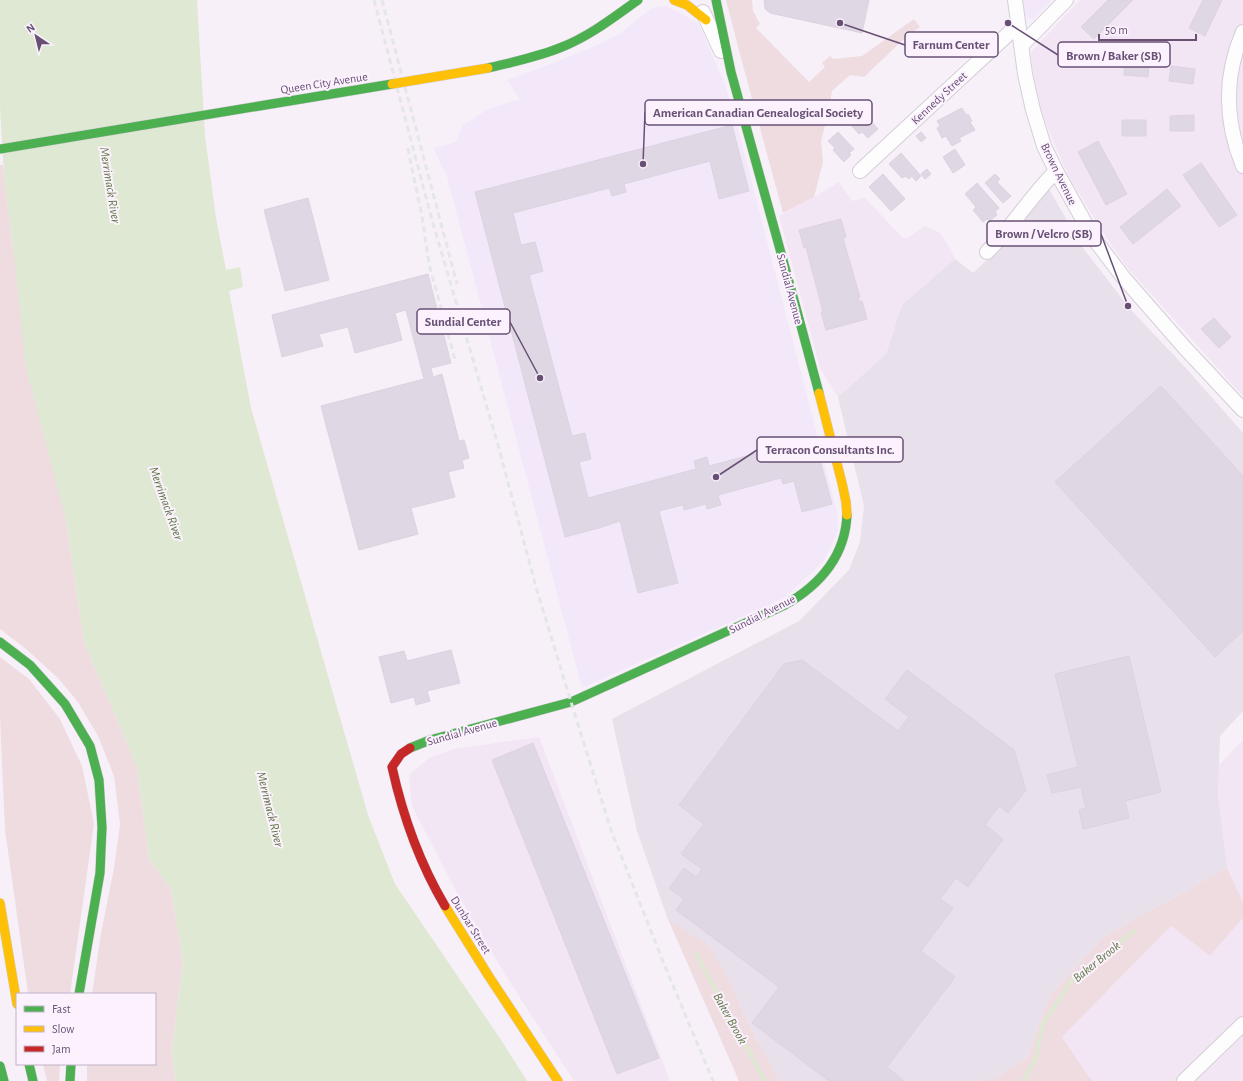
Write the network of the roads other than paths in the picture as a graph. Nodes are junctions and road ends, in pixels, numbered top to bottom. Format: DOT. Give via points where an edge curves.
graph roads {
  1 [pos="638,0"];
  2 [pos="674,0"];
  3 [pos="699,0"];
  4 [pos="716,0"];
  5 [pos="1015,0"];
  6 [pos="1066,0"];
  7 [pos="706,20"];
  8 [pos="1018,25"];
  9 [pos="1243,32"];
  10 [pos="1021,46"];
  11 [pos="731,72"];
  12 [pos="0,149"];
  13 [pos="1243,166"];
  14 [pos="860,171"];
  15 [pos="1056,171"];
  16 [pos="987,252"];
  17 [pos="1243,410"];
  18 [pos="0,642"];
  19 [pos="392,767"];
  20 [pos="0,903"];
  21 [pos="79,993"];
  22 [pos="16,998"];
  23 [pos="1243,1024"];
  24 [pos="29,1065"];
  25 [pos="71,1065"];
  26 [pos="0,1066"];
  27 [pos="1198,1075"];
  28 [pos="4,1081"];
  29 [pos="33,1081"];
  30 [pos="70,1081"];
  31 [pos="558,1081"];
  32 [pos="1184,1081"];
  1 -- 12 [label="main road, Queen City Avenue, bridge" via="572,42 488,68"];
  2 -- 7 [label="main road" via="688,6"];
  3 -- 7 [label="street, Sundial Avenue"];
  4 -- 11 [label="main road, Sundial Avenue"];
  5 -- 8 [label="street, Brown Avenue"];
  6 -- 10 [label="street"];
  7 -- 11 [label="street, Sundial Avenue"];
  8 -- 10 [label="street, Brown Avenue"];
  8 -- 14 [label="street, Kennedy Street"];
  9 -- 13 [label="street" via="1230,80 1229,95 1230,119"];
  10 -- 15 [label="street, Brown Avenue" via="1033,110 1044,146"];
  11 -- 19 [label="main road, Sundial Avenue" via="845,498 847,514 843,544 836,558 817,581 793,600 766,614 570,702 413,746 401,754"];
  15 -- 16 [label="street"];
  15 -- 17 [label="street, Brown Avenue" via="1085,224 1109,259 1184,347"];
  18 -- 21 [label="main road" via="30,665 65,704 90,746 99,780 102,827 100,873"];
  19 -- 31 [label="main road, Dunbar Street" via="399,799 423,867 454,922"];
  20 -- 22 [label="main road"];
  23 -- 27 [label="street"];
  24 -- 29 [label="main road"];
  25 -- 30 [label="main road"];
  26 -- 28 [label="main road"];
  27 -- 32 [label="street"];
}
